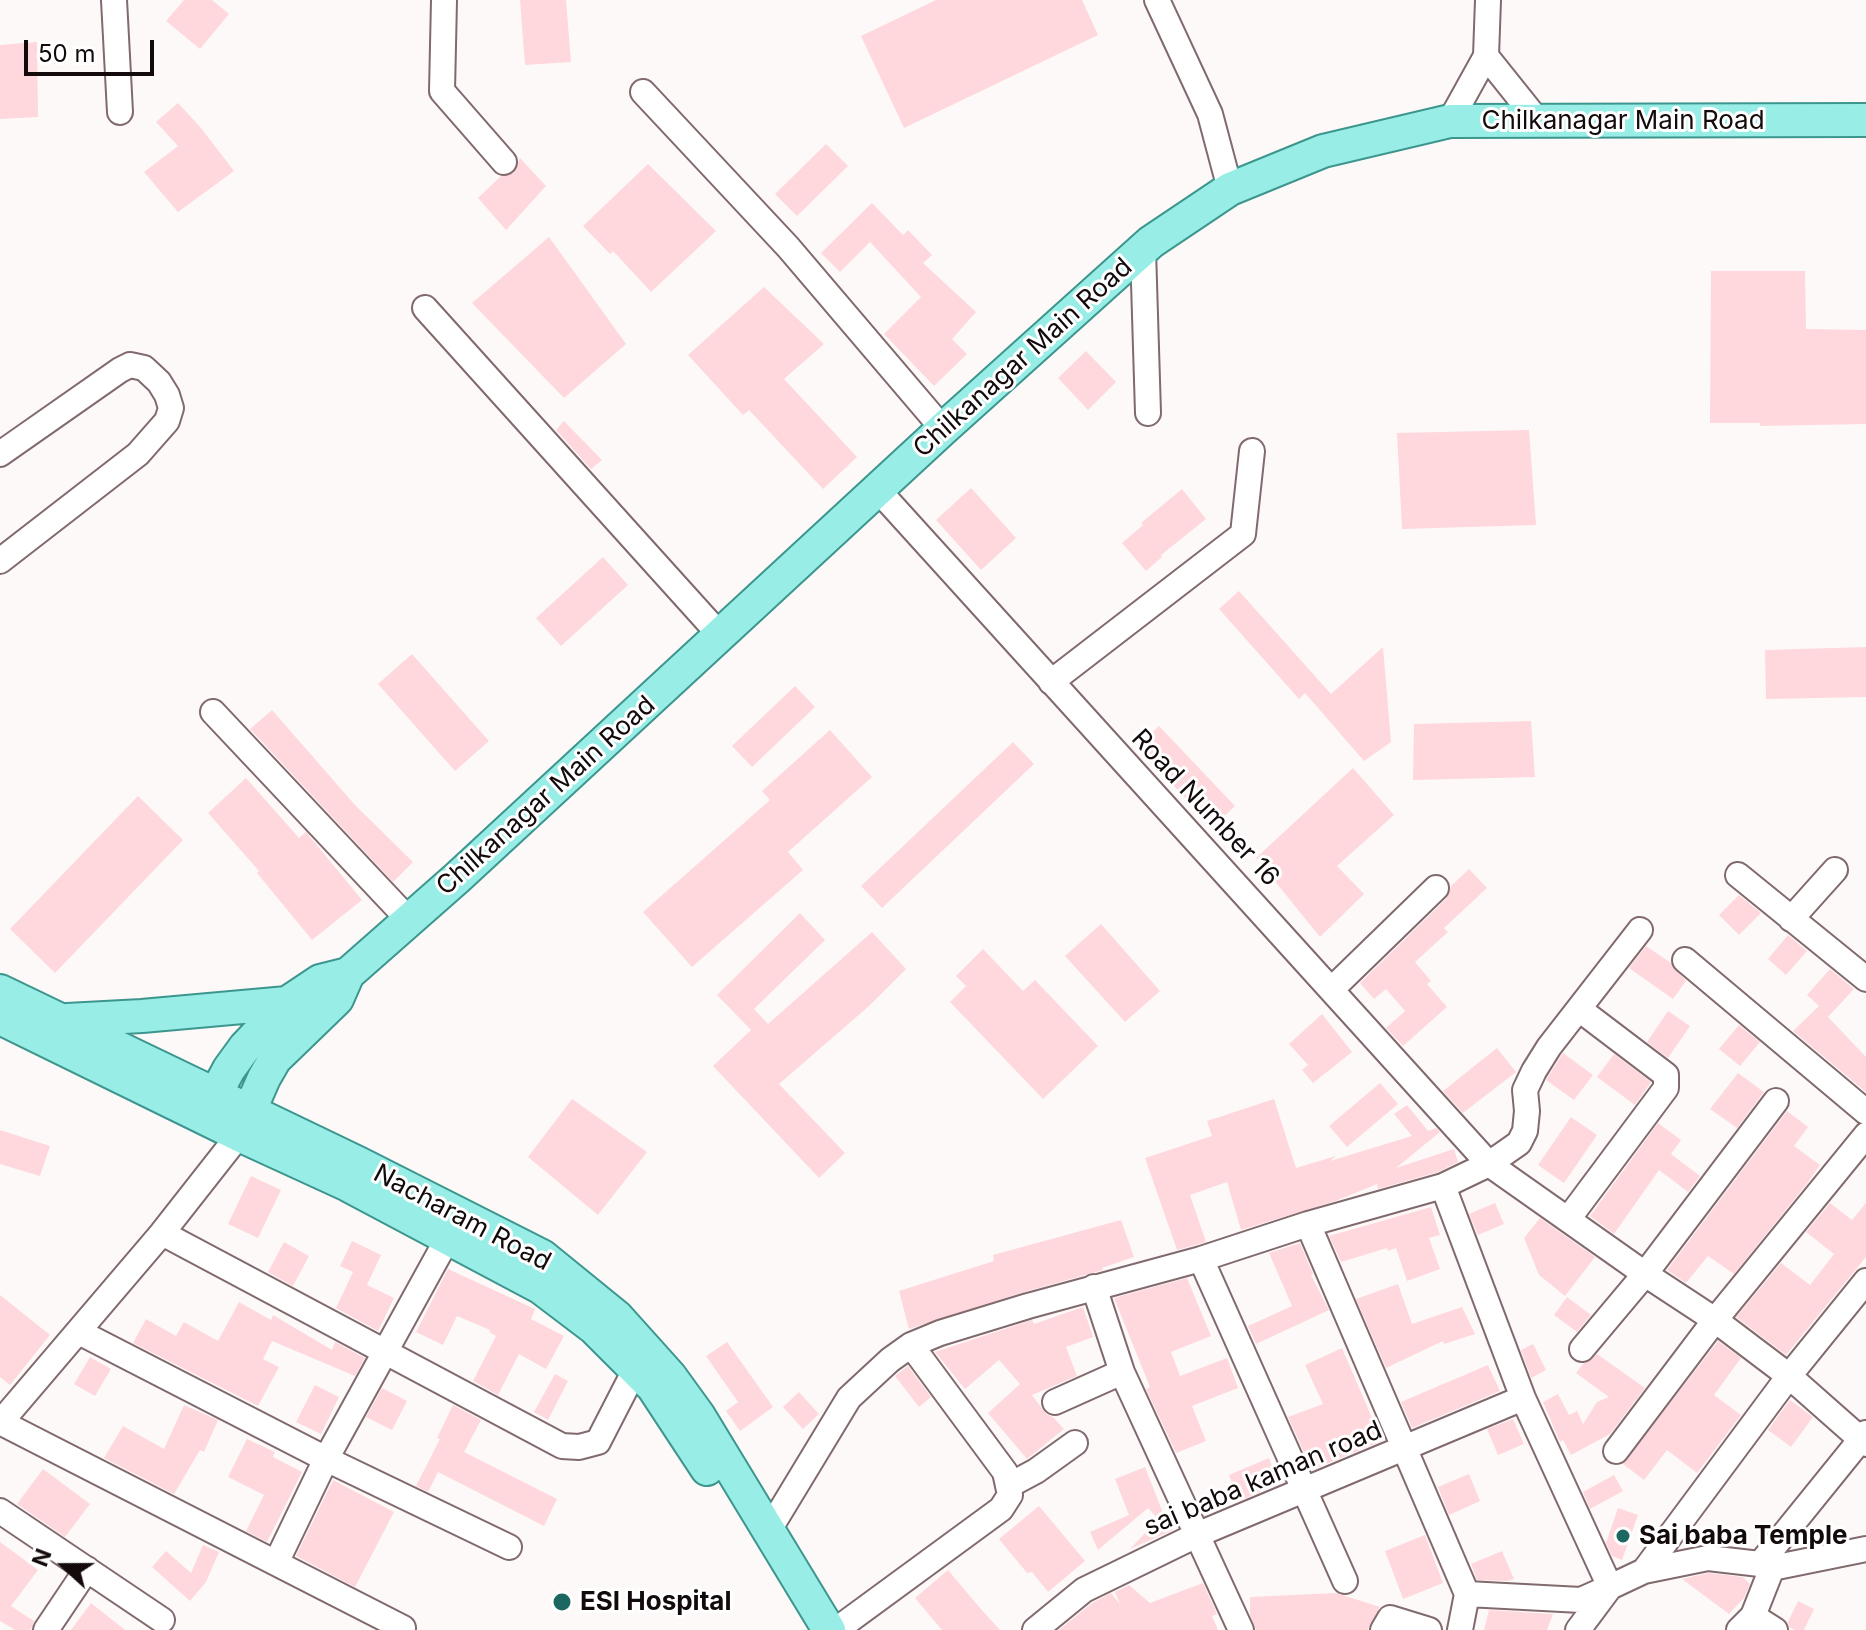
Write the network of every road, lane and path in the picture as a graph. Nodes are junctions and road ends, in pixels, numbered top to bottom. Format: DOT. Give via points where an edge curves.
graph roads {
  1 [pos="114,0"];
  2 [pos="444,0"];
  3 [pos="1157,0"];
  4 [pos="1488,0"];
  5 [pos="1486,56"];
  6 [pos="643,92"];
  7 [pos="120,112"];
  8 [pos="1866,120"];
  9 [pos="1450,121"];
  10 [pos="1538,121"];
  11 [pos="504,162"];
  12 [pos="1230,189"];
  13 [pos="1143,250"];
  14 [pos="425,308"];
  15 [pos="1148,413"];
  16 [pos="943,429"];
  17 [pos="1252,451"];
  18 [pos="0,454"];
  19 [pos="878,490"];
  20 [pos="0,561"];
  21 [pos="720,635"];
  22 [pos="1051,682"];
  23 [pos="213,712"];
  24 [pos="1835,870"];
  25 [pos="1738,875"];
  26 [pos="1436,888"];
  27 [pos="408,919"];
  28 [pos="1791,919"];
  29 [pos="1640,930"];
  30 [pos="1685,960"];
  31 [pos="348,974"];
  32 [pos="1866,979"];
  33 [pos="1332,989"];
  34 [pos="0,991"];
  35 [pos="287,1003"];
  36 [pos="1579,1009"];
  37 [pos="0,1018"];
  38 [pos="64,1020"];
  39 [pos="1776,1101"];
  40 [pos="209,1106"];
  41 [pos="1866,1112"];
  42 [pos="244,1124"];
  43 [pos="1866,1135"];
  44 [pos="1489,1164"];
  45 [pos="1443,1186"];
  46 [pos="1569,1218"];
  47 [pos="1308,1224"];
  48 [pos="162,1233"];
  49 [pos="449,1236"];
  50 [pos="1201,1259"];
  51 [pos="1645,1274"];
  52 [pos="1866,1281"];
  53 [pos="1094,1287"];
  54 [pos="1715,1320"];
  55 [pos="79,1332"];
  56 [pos="911,1345"];
  57 [pos="1582,1349"];
  58 [pos="385,1354"];
  59 [pos="635,1370"];
  60 [pos="1122,1372"];
  61 [pos="1789,1376"];
  62 [pos="1523,1398"];
  63 [pos="1055,1402"];
  64 [pos="0,1423"];
  65 [pos="1864,1439"];
  66 [pos="1075,1443"];
  67 [pos="1404,1449"];
  68 [pos="1616,1451"];
  69 [pos="326,1459"];
  70 [pos="1008,1486"];
  71 [pos="1304,1491"];
  72 [pos="0,1511"];
  73 [pos="769,1530"];
  74 [pos="1199,1534"];
  75 [pos="509,1547"];
  76 [pos="1866,1549"];
  77 [pos="276,1563"];
  78 [pos="1766,1566"];
  79 [pos="87,1569"];
  80 [pos="1644,1571"];
  81 [pos="1345,1581"];
  82 [pos="1610,1587"];
  83 [pos="1467,1594"];
  84 [pos="162,1620"];
  85 [pos="1746,1623"];
  86 [pos="403,1628"];
  87 [pos="46,1630"];
  88 [pos="805,1630"];
  89 [pos="829,1630"];
  90 [pos="836,1630"];
  91 [pos="1035,1630"];
  92 [pos="1241,1630"];
  93 [pos="1383,1630"];
  94 [pos="1429,1630"];
  95 [pos="1460,1630"];
  96 [pos="1578,1630"];
  97 [pos="1775,1630"];
  1 -- 7 [label="street"];
  2 -- 11 [label="street" via="442,91"];
  3 -- 12 [label="street" via="1210,114"];
  4 -- 5 [label="street"];
  5 -- 9 [label="street"];
  5 -- 10 [label="street"];
  6 -- 16 [label="street" via="788,247"];
  8 -- 10 [label="main road, Chilkanagar Main Road"];
  9 -- 10 [label="main road, Chilkanagar Main Road"];
  9 -- 12 [label="main road, Chilkanagar Main Road" via="1323,151"];
  12 -- 13 [label="main road, Chilkanagar Main Road"];
  13 -- 15 [label="street"];
  13 -- 16 [label="main road, Chilkanagar Main Road"];
  14 -- 21 [label="street"];
  16 -- 19 [label="main road, Chilkanagar Main Road"];
  17 -- 22 [label="street" via="1243,534"];
  18 -- 20 [label="street" via="130,365 144,368 167,395 167,421 138,454"];
  19 -- 21 [label="main road, Chilkanagar Main Road"];
  19 -- 22 [label="street, Road Number 16"];
  21 -- 27 [label="main road, Chilkanagar Main Road"];
  22 -- 33 [label="street, Road Number 16"];
  23 -- 27 [label="street"];
  24 -- 28 [label="street"];
  25 -- 28 [label="street"];
  26 -- 33 [label="street"];
  27 -- 31 [label="main road, Chilkanagar Main Road"];
  28 -- 32 [label="street"];
  29 -- 36 [label="street"];
  30 -- 41 [label="street"];
  31 -- 35 [label="main road" via="320,981"];
  31 -- 42 [label="main road" via="337,999 275,1059"];
  33 -- 44 [label="street, Road Number 16"];
  34 -- 38 [label="main road, Nacharam Road"];
  35 -- 38 [label="main road"];
  35 -- 40 [label="main road" via="245,1047"];
  36 -- 44 [label="street" via="1529,1080 1525,1131 1519,1143"];
  36 -- 46 [label="street" via="1666,1075 1666,1088"];
  37 -- 40 [label="main road, Nacharam Road"];
  38 -- 40 [label="main road, Nacharam Road"];
  39 -- 51 [label="street"];
  40 -- 42 [label="main road, Nacharam Road"];
  42 -- 48 [label="street"];
  42 -- 49 [label="main road, Nacharam Road"];
  42 -- 73 [label="main road, Nacharam Road" via="358,1163 542,1256 617,1317 670,1376"];
  43 -- 54 [label="street"];
  44 -- 45 [label="street"];
  44 -- 46 [label="street, Road Number 16"];
  45 -- 47 [label="street"];
  45 -- 62 [label="street"];
  46 -- 51 [label="street, Road Number 16"];
  47 -- 50 [label="street"];
  47 -- 67 [label="street"];
  48 -- 55 [label="street"];
  48 -- 58 [label="street"];
  49 -- 58 [label="street"];
  49 -- 59 [label="main road, Nacharam Road" via="540,1287 594,1328"];
  50 -- 53 [label="street"];
  50 -- 71 [label="street"];
  51 -- 54 [label="street, Road Number 16"];
  51 -- 57 [label="street"];
  52 -- 61 [label="street"];
  53 -- 56 [label="street"];
  53 -- 60 [label="street"];
  54 -- 61 [label="street, Road Number 16"];
  54 -- 68 [label="street"];
  55 -- 64 [label="street"];
  55 -- 69 [label="street"];
  56 -- 70 [label="street" via="1005,1472"];
  56 -- 73 [label="street" via="849,1398"];
  58 -- 59 [label="street" via="562,1446 598,1442"];
  58 -- 69 [label="street"];
  59 -- 88 [label="main road, Nacharam Road" via="653,1387 719,1486"];
  60 -- 63 [label="street"];
  60 -- 74 [label="street"];
  61 -- 65 [label="street, Road Number 16"];
  61 -- 80 [label="street"];
  62 -- 67 [label="street, sai baba kaman road"];
  62 -- 82 [label="street"];
  64 -- 77 [label="street"];
  65 -- 78 [label="street"];
  66 -- 70 [label="street"];
  67 -- 71 [label="street, sai baba kaman road"];
  67 -- 83 [label="street"];
  69 -- 75 [label="street"];
  69 -- 77 [label="street"];
  70 -- 90 [label="street" via="1010,1495 1001,1509"];
  71 -- 74 [label="street, sai baba kaman road"];
  71 -- 81 [label="street"];
  72 -- 79 [label="street"];
  73 -- 89 [label="main road, Nacharam Road"];
  74 -- 91 [label="street, sai baba kaman road" via="1084,1590"];
  74 -- 92 [label="street"];
  76 -- 78 [label="street"];
  77 -- 86 [label="street"];
  78 -- 80 [label="street" via="1708,1558"];
  78 -- 85 [label="street"];
  79 -- 84 [label="street"];
  79 -- 87 [label="street"];
  80 -- 82 [label="street"];
  82 -- 83 [label="street" via="1581,1600"];
  82 -- 96 [label="street"];
  83 -- 95 [label="street"];
  85 -- 97 [label="street"];
  93 -- 94 [label="street" via="1390,1618"];
}
